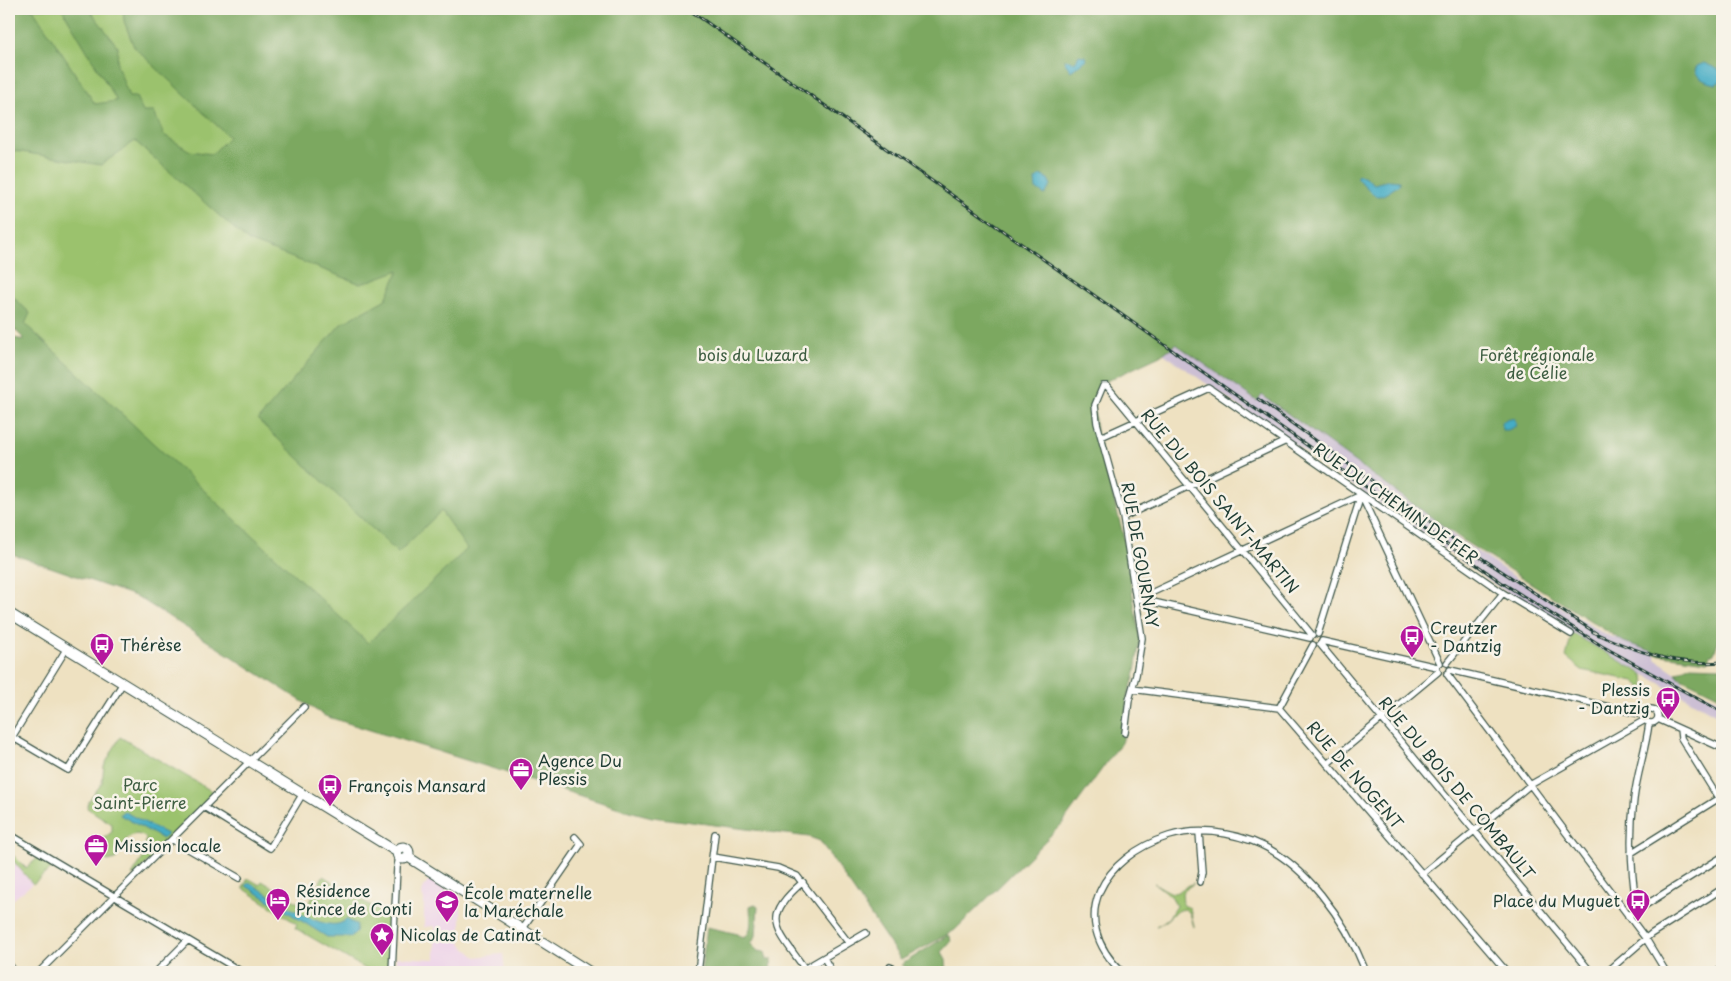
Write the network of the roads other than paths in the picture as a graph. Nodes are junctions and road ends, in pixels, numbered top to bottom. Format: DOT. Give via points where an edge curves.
graph roads {
  1 [pos="1105,385"];
  2 [pos="1136,421"];
  3 [pos="1101,437"];
  4 [pos="1284,442"];
  5 [pos="1190,486"];
  6 [pos="1361,495"];
  7 [pos="1122,517"];
  8 [pos="1243,550"];
  9 [pos="1503,593"];
  10 [pos="1138,600"];
  11 [pos="12,614"];
  12 [pos="9,626"];
  13 [pos="1570,634"];
  14 [pos="1313,636"];
  15 [pos="1321,642"];
  16 [pos="1313,645"];
  17 [pos="67,648"];
  18 [pos="1440,666"];
  19 [pos="1448,672"];
  20 [pos="123,683"];
  21 [pos="1132,689"];
  22 [pos="304,707"];
  23 [pos="1279,708"];
  24 [pos="1646,719"];
  25 [pos="1658,719"];
  26 [pos="1382,720"];
  27 [pos="1680,729"];
  28 [pos="1125,733"];
  29 [pos="10,739"];
  30 [pos="1722,748"];
  31 [pos="248,760"];
  32 [pos="1327,764"];
  33 [pos="1530,785"];
  34 [pos="302,794"];
  35 [pos="1721,801"];
  36 [pos="204,808"];
  37 [pos="1473,830"];
  38 [pos="1199,832"];
  39 [pos="9,834"];
  40 [pos="715,834"];
  41 [pos="575,837"];
  42 [pos="173,840"];
  43 [pos="1631,853"];
  44 [pos="402,856"];
  45 [pos="1722,856"];
  46 [pos="713,857"];
  47 [pos="1422,874"];
  48 [pos="239,878"];
  49 [pos="803,882"];
  50 [pos="1200,882"];
  51 [pos="1722,889"];
  52 [pos="114,897"];
  53 [pos="1637,910"];
  54 [pos="1628,916"];
  55 [pos="522,930"];
  56 [pos="866,933"];
  57 [pos="1646,939"];
  58 [pos="188,940"];
  59 [pos="848,942"];
  60 [pos="824,958"];
  61 [pos="9,967"];
  62 [pos="1722,969"];
  63 [pos="802,970"];
  64 [pos="13,972"];
  65 [pos="39,972"];
  66 [pos="156,972"];
  67 [pos="242,972"];
  68 [pos="392,972"];
  69 [pos="590,972"];
  70 [pos="698,972"];
  71 [pos="832,972"];
  72 [pos="888,972"];
  73 [pos="902,972"];
  74 [pos="1122,972"];
  75 [pos="1366,972"];
  76 [pos="1507,972"];
  77 [pos="1591,972"];
  78 [pos="1607,972"];
  79 [pos="1666,972"];
  80 [pos="1717,972"];
  1 -- 2 [label="street, RUE DU BOIS SAINT-MARTIN"];
  1 -- 3 [label="street, RUE DE GOURNAY" via="1095,405"];
  2 -- 3 [label="street"];
  2 -- 4 [label="street, RUE DU CHEMIN DE FER" via="1209,388"];
  2 -- 5 [label="street, RUE DU BOIS SAINT-MARTIN"];
  3 -- 7 [label="street, RUE DE GOURNAY"];
  4 -- 5 [label="street"];
  4 -- 6 [label="street, RUE DU CHEMIN DE FER"];
  5 -- 7 [label="street"];
  5 -- 8 [label="street, RUE DU BOIS SAINT-MARTIN"];
  6 -- 8 [label="street"];
  6 -- 9 [label="street, RUE DU CHEMIN DE FER"];
  6 -- 14 [label="street"];
  6 -- 18 [label="street"];
  7 -- 10 [label="street, RUE DE GOURNAY"];
  8 -- 10 [label="street"];
  8 -- 14 [label="street, RUE DU BOIS SAINT-MARTIN"];
  9 -- 13 [label="street, RUE DU CHEMIN DE FER"];
  9 -- 18 [label="street"];
  10 -- 14 [label="street"];
  10 -- 21 [label="street, RUE DE GOURNAY" via="1142,638"];
  11 -- 12 [label="street"];
  11 -- 17 [label="street"];
  14 -- 15 [label="street, RUE DU BOIS DE COMBAULT"];
  14 -- 16 [label="street"];
  15 -- 16 [label="street"];
  15 -- 18 [label="street"];
  15 -- 26 [label="street, RUE DU BOIS DE COMBAULT"];
  16 -- 23 [label="street"];
  17 -- 20 [label="street"];
  17 -- 29 [label="street"];
  18 -- 19 [label="street"];
  18 -- 19 [label="street" via="1441,675"];
  18 -- 26 [label="street"];
  19 -- 24 [label="street"];
  19 -- 33 [label="street"];
  20 -- 29 [label="street" via="68,770"];
  20 -- 31 [label="street"];
  21 -- 23 [label="street"];
  21 -- 28 [label="street, RUE DE GOURNAY"];
  22 -- 31 [label="street"];
  23 -- 32 [label="street, RUE DE NOGENT"];
  24 -- 25 [label="street" via="1655,722"];
  24 -- 25 [label="street" via="1646,711 1653,709"];
  24 -- 33 [label="street"];
  24 -- 43 [label="street" via="1634,797"];
  25 -- 27 [label="street"];
  26 -- 32 [label="street"];
  26 -- 37 [label="street, RUE DU BOIS DE COMBAULT"];
  27 -- 30 [label="street"];
  27 -- 35 [label="street" via="1681,738"];
  31 -- 34 [label="street"];
  31 -- 36 [label="street"];
  32 -- 47 [label="street, RUE DE NOGENT"];
  33 -- 37 [label="street"];
  33 -- 54 [label="street"];
  34 -- 36 [label="street" via="270,848"];
  34 -- 44 [label="street"];
  35 -- 43 [label="street"];
  36 -- 42 [label="street"];
  37 -- 47 [label="street"];
  37 -- 77 [label="street, RUE DU BOIS DE COMBAULT"];
  38 -- 50 [label="street"];
  38 -- 74 [label="street" via="1169,836 1133,854 1118,865 1102,886 1094,910 1095,929 1103,951"];
  38 -- 75 [label="street" via="1227,834 1253,842 1289,863 1331,909 1355,946"];
  39 -- 52 [label="street"];
  40 -- 46 [label="street"];
  41 -- 55 [label="street" via="580,844"];
  42 -- 48 [label="street"];
  42 -- 52 [label="street"];
  43 -- 53 [label="street"];
  44 -- 55 [label="street"];
  44 -- 68 [label="street" via="397,867"];
  45 -- 53 [label="street"];
  46 -- 49 [label="street" via="789,871"];
  46 -- 70 [label="street"];
  47 -- 76 [label="street, RUE DE NOGENT"];
  49 -- 59 [label="street"];
  49 -- 63 [label="street" via="784,898 777,926"];
  51 -- 57 [label="street"];
  52 -- 58 [label="street"];
  52 -- 65 [label="street"];
  53 -- 54 [label="street"];
  54 -- 57 [label="street"];
  55 -- 69 [label="street"];
  56 -- 59 [label="street"];
  57 -- 78 [label="street"];
  57 -- 79 [label="street"];
  58 -- 66 [label="street"];
  58 -- 67 [label="street"];
  59 -- 60 [label="street"];
  60 -- 63 [label="street"];
  60 -- 71 [label="street"];
  61 -- 64 [label="street"];
  62 -- 80 [label="street"];
  72 -- 73 [label="street" via="890,967"];
}
